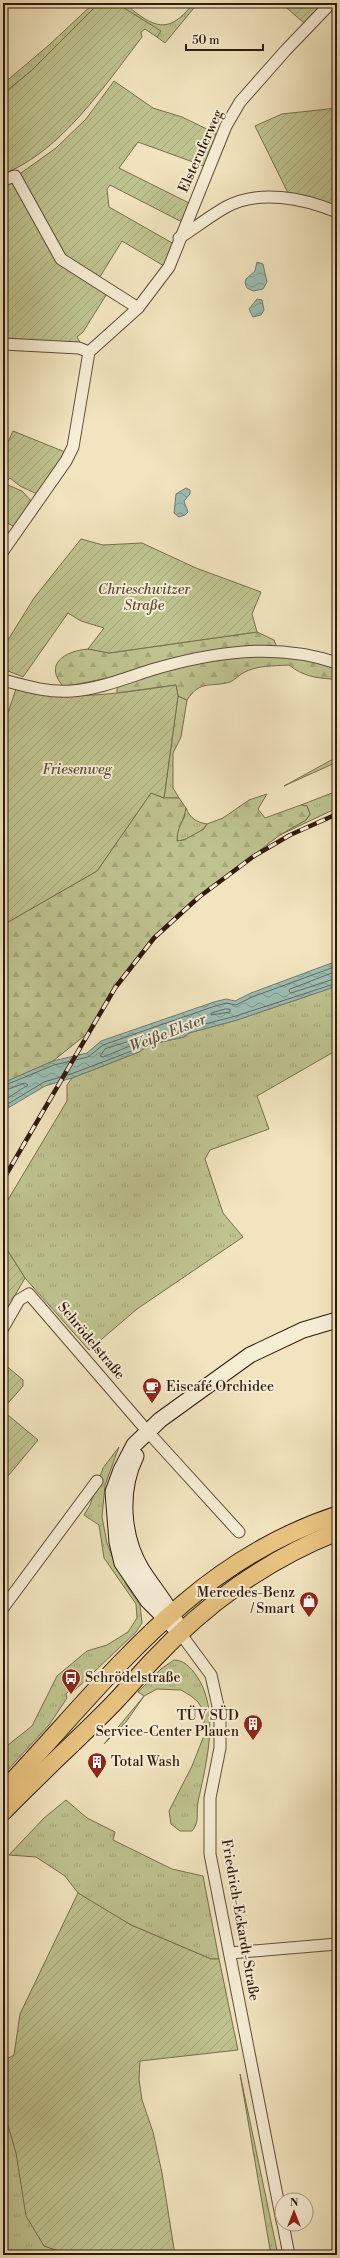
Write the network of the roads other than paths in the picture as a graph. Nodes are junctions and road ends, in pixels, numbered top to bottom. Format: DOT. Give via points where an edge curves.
graph roads {
  1 [pos="331,3"];
  2 [pos="3,180"];
  3 [pos="337,212"];
  4 [pos="179,238"];
  5 [pos="138,308"];
  6 [pos="3,344"];
  7 [pos="89,352"];
  8 [pos="3,551"];
  9 [pos="337,663"];
  10 [pos="3,680"];
  11 [pos="337,1320"];
  12 [pos="3,1328"];
  13 [pos="148,1432"];
  14 [pos="97,1481"];
  15 [pos="337,1515"];
  16 [pos="239,1532"];
  17 [pos="337,1532"];
  18 [pos="3,1608"];
  19 [pos="168,1616"];
  20 [pos="180,1633"];
  21 [pos="3,1791"];
  22 [pos="3,1812"];
  23 [pos="337,1944"];
  24 [pos="230,1953"];
  25 [pos="276,2192"];
  26 [pos="285,2232"];
  27 [pos="289,2255"];
  1 -- 4 [label="street, Elsteruferweg" via="284,51 240,102 226,126"];
  2 -- 5 [label="street" via="14,176 61,259"];
  3 -- 4 [label="street" via="278,197 246,199 226,207"];
  4 -- 5 [label="street, Elsteruferweg" via="169,267"];
  5 -- 7 [label="street, Elsteruferweg"];
  6 -- 7 [label="street" via="80,348"];
  7 -- 8 [label="street" via="73,447 66,461"];
  9 -- 10 [label="street" via="314,655 278,650 236,651 168,665 88,690 46,690"];
  11 -- 13 [label="main road" via="303,1330 250,1355 160,1420"];
  12 -- 13 [label="street, Schrödelstraße" via="19,1300 29,1294"];
  13 -- 16 [label="street, Schrödelstraße"];
  13 -- 19 [label="main road" via="134,1445 121,1470 113,1492 114,1518 122,1563 143,1595"];
  14 -- 18 [label="street"];
  15 -- 19 [label="main road" via="286,1534 261,1547 230,1566"];
  17 -- 20 [label="main road" via="289,1553 257,1571"];
  19 -- 20 [label="main road"];
  19 -- 21 [label="main road"];
  20 -- 22 [label="main road" via="108,1709"];
  20 -- 24 [label="street, Friedrich-Eckardt-Straße" via="211,1675 220,1715 220,1748 210,1798 210,1854"];
  23 -- 24 [label="street"];
  24 -- 25 [label="street, Friedrich-Eckardt-Straße"];
  26 -- 27 [label="street"];
}
